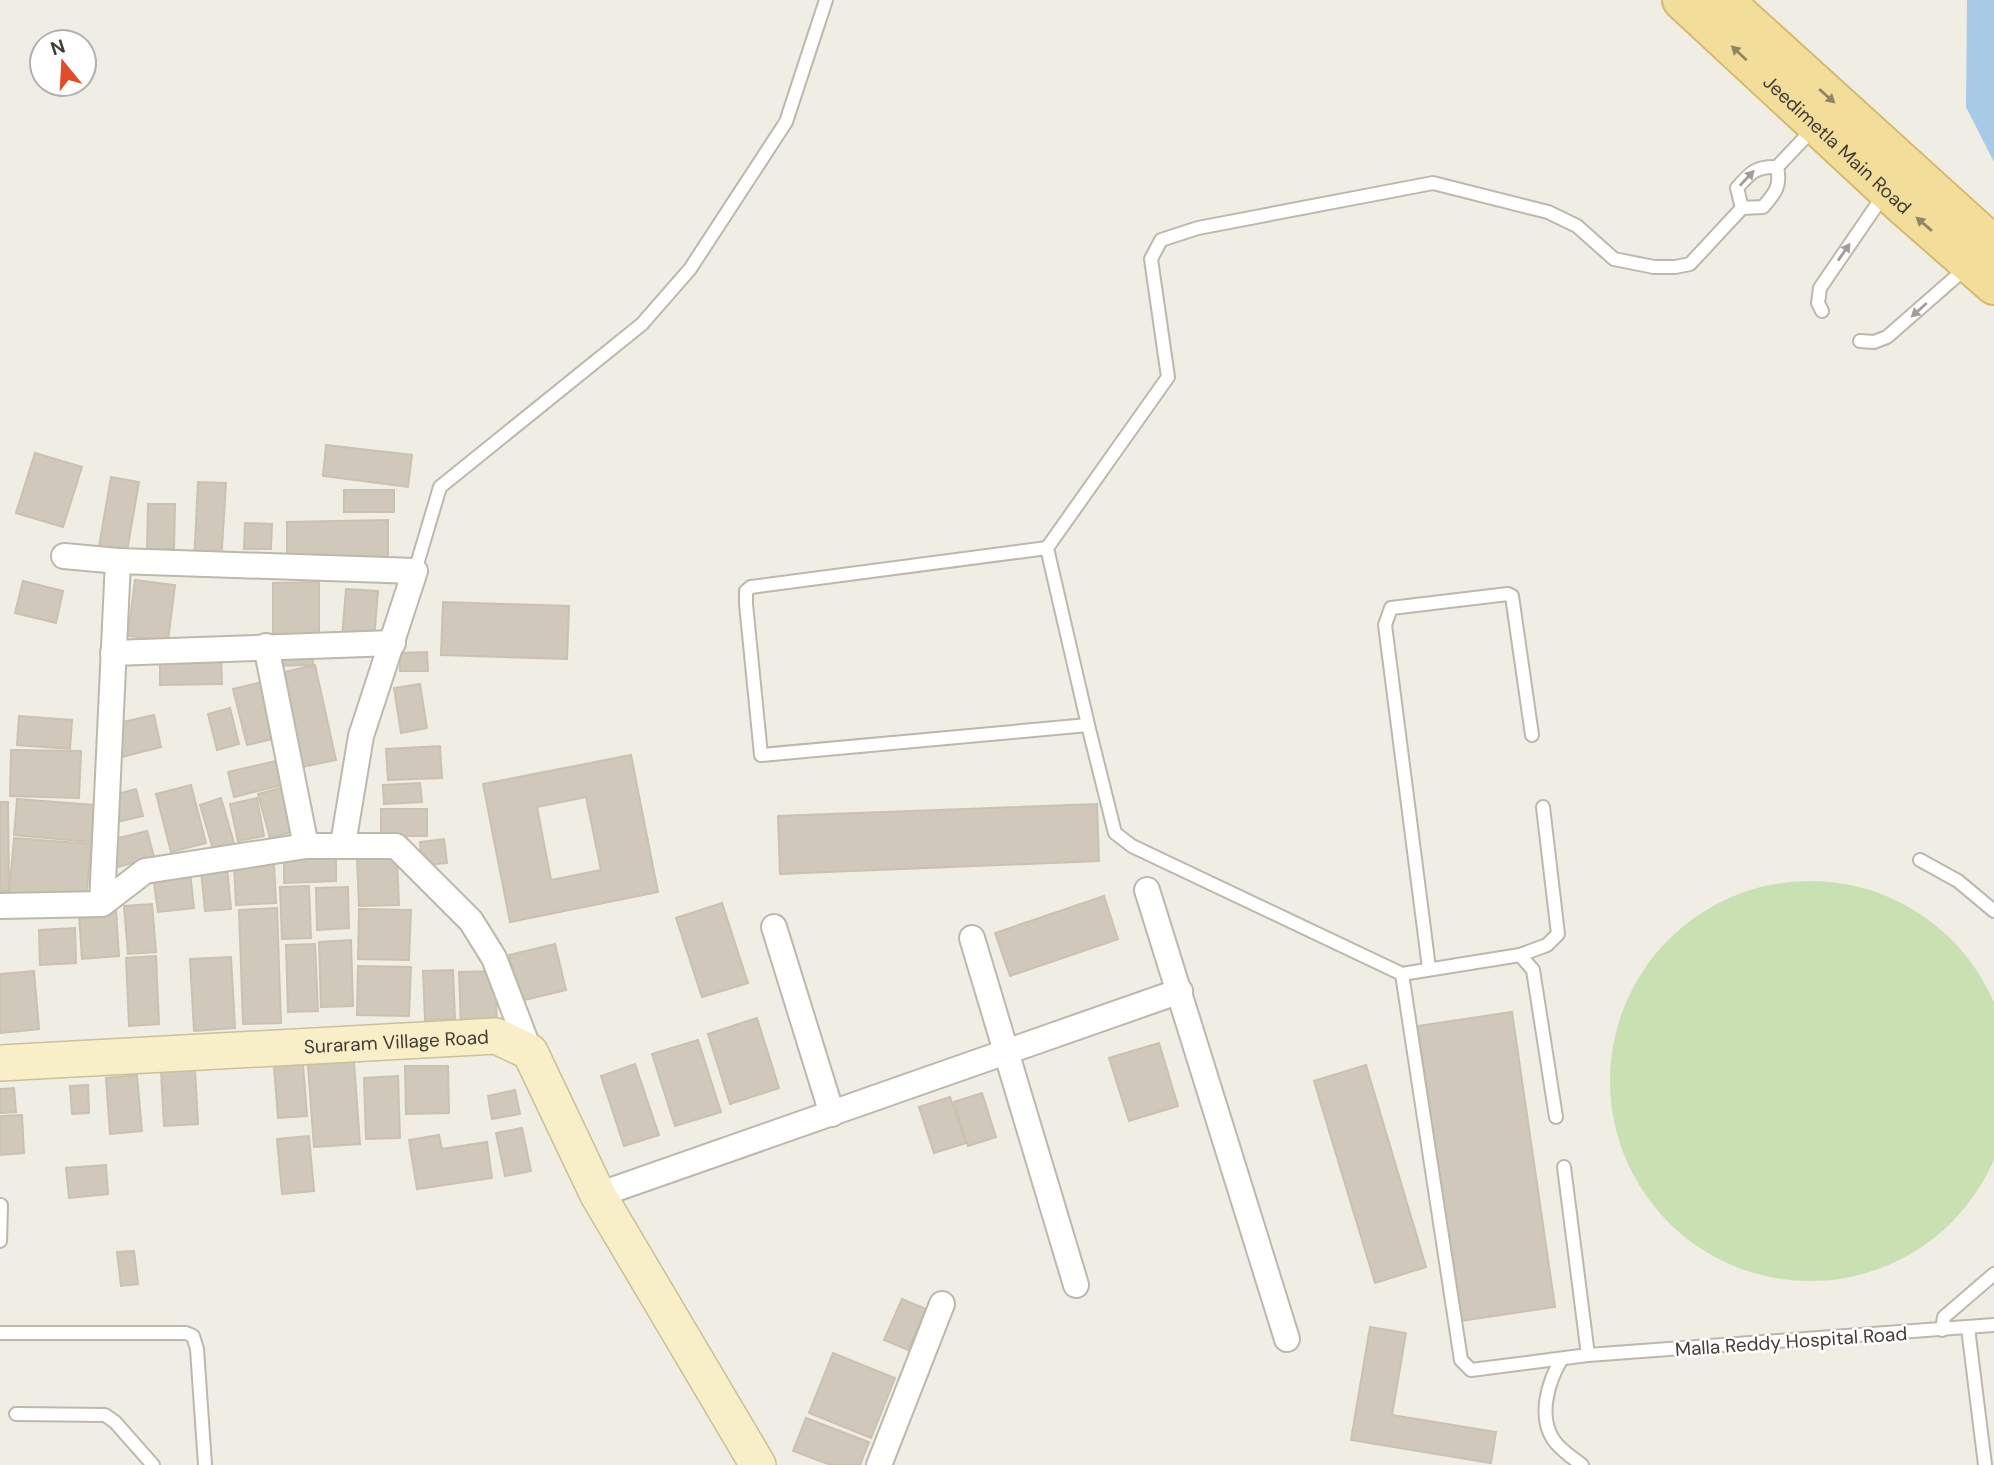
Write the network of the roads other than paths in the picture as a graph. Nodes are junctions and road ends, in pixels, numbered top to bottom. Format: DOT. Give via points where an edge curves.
graph roads {
  1 [pos="826,0"];
  2 [pos="1682,0"];
  3 [pos="1723,0"];
  4 [pos="1817,125"];
  5 [pos="1777,167"];
  6 [pos="1887,190"];
  7 [pos="1742,208"];
  8 [pos="1986,265"];
  9 [pos="1822,312"];
  10 [pos="1860,341"];
  11 [pos="1047,548"];
  12 [pos="64,556"];
  13 [pos="118,561"];
  14 [pos="415,571"];
  15 [pos="393,643"];
  16 [pos="266,646"];
  17 [pos="113,653"];
  18 [pos="1088,725"];
  19 [pos="1532,735"];
  20 [pos="1543,807"];
  21 [pos="343,844"];
  22 [pos="306,846"];
  23 [pos="1920,860"];
  24 [pos="1147,890"];
  25 [pos="102,904"];
  26 [pos="0,906"];
  27 [pos="1994,911"];
  28 [pos="774,928"];
  29 [pos="972,938"];
  30 [pos="1520,955"];
  31 [pos="1429,968"];
  32 [pos="1402,974"];
  33 [pos="1180,991"];
  34 [pos="530,1052"];
  35 [pos="1008,1054"];
  36 [pos="0,1063"];
  37 [pos="832,1114"];
  38 [pos="1556,1117"];
  39 [pos="1564,1167"];
  40 [pos="598,1195"];
  41 [pos="1,1205"];
  42 [pos="0,1241"];
  43 [pos="1994,1274"];
  44 [pos="1076,1285"];
  45 [pos="942,1304"];
  46 [pos="1994,1325"];
  47 [pos="1968,1328"];
  48 [pos="1942,1331"];
  49 [pos="0,1333"];
  50 [pos="1287,1339"];
  51 [pos="1588,1355"];
  52 [pos="1561,1360"];
  53 [pos="16,1414"];
  54 [pos="153,1465"];
  55 [pos="205,1465"];
  56 [pos="758,1465"];
  57 [pos="879,1465"];
  58 [pos="1582,1465"];
  59 [pos="1985,1465"];
  1 -- 14 [label="lane" via="786,122 690,269 642,324 440,487"];
  4 -- 2 [label="main road, Jeedimetla Main Road, one-way"];
  3 -- 8 [label="main road, Jeedimetla Main Road, one-way"];
  4 -- 5 [label="lane"];
  4 -- 6 [label="main road, Jeedimetla Main Road"];
  5 -- 7 [label="lane" via="1780,184 1769,200 1755,210"];
  7 -- 5 [label="lane, one-way" via="1737,188 1759,166"];
  8 -- 6 [label="main road, Jeedimetla Main Road, one-way"];
  9 -- 6 [label="lane, one-way" via="1819,288"];
  7 -- 11 [label="lane" via="1690,264 1675,267 1614,259 1577,226 1548,212 1433,183 1198,228 1161,240 1151,259 1168,377"];
  8 -- 10 [label="lane, one-way" via="1887,338"];
  11 -- 18 [label="lane"];
  11 -- 18 [label="lane" via="751,587 746,591 746,604 759,749 761,755"];
  12 -- 13 [label="street"];
  13 -- 14 [label="street"];
  13 -- 17 [label="street"];
  14 -- 15 [label="street"];
  15 -- 16 [label="street"];
  15 -- 21 [label="street" via="361,736"];
  16 -- 17 [label="street"];
  16 -- 22 [label="street"];
  17 -- 25 [label="street"];
  18 -- 32 [label="lane" via="1115,833 1132,846"];
  19 -- 31 [label="lane" via="1512,596 1391,608 1385,625"];
  20 -- 30 [label="lane" via="1558,934 1547,945"];
  21 -- 22 [label="street"];
  21 -- 34 [label="street" via="396,846 471,921 494,958"];
  22 -- 25 [label="street" via="145,871"];
  23 -- 27 [label="lane" via="1958,881"];
  24 -- 33 [label="street"];
  25 -- 26 [label="street"];
  28 -- 37 [label="street"];
  29 -- 35 [label="street"];
  30 -- 31 [label="lane"];
  30 -- 38 [label="lane" via="1533,970"];
  31 -- 32 [label="lane"];
  32 -- 52 [label="lane, Malla Reddy Hospital Road" via="1461,1360 1471,1370"];
  33 -- 35 [label="street"];
  33 -- 50 [label="street"];
  34 -- 36 [label="main road, Suraram Village Road" via="496,1036"];
  34 -- 40 [label="main road"];
  35 -- 37 [label="street"];
  35 -- 44 [label="street"];
  37 -- 40 [label="street"];
  39 -- 51 [label="lane"];
  40 -- 56 [label="main road"];
  41 -- 42 [label="lane"];
  43 -- 48 [label="lane" via="1944,1317"];
  45 -- 57 [label="street"];
  46 -- 47 [label="lane, Malla Reddy Hospital Road"];
  47 -- 48 [label="lane, Malla Reddy Hospital Road"];
  47 -- 59 [label="lane"];
  48 -- 51 [label="lane, Malla Reddy Hospital Road"];
  49 -- 55 [label="lane" via="192,1336 197,1349"];
  51 -- 52 [label="lane, Malla Reddy Hospital Road"];
  52 -- 58 [label="lane" via="1553,1374 1546,1417 1553,1440"];
  53 -- 54 [label="lane" via="105,1415"];
}
